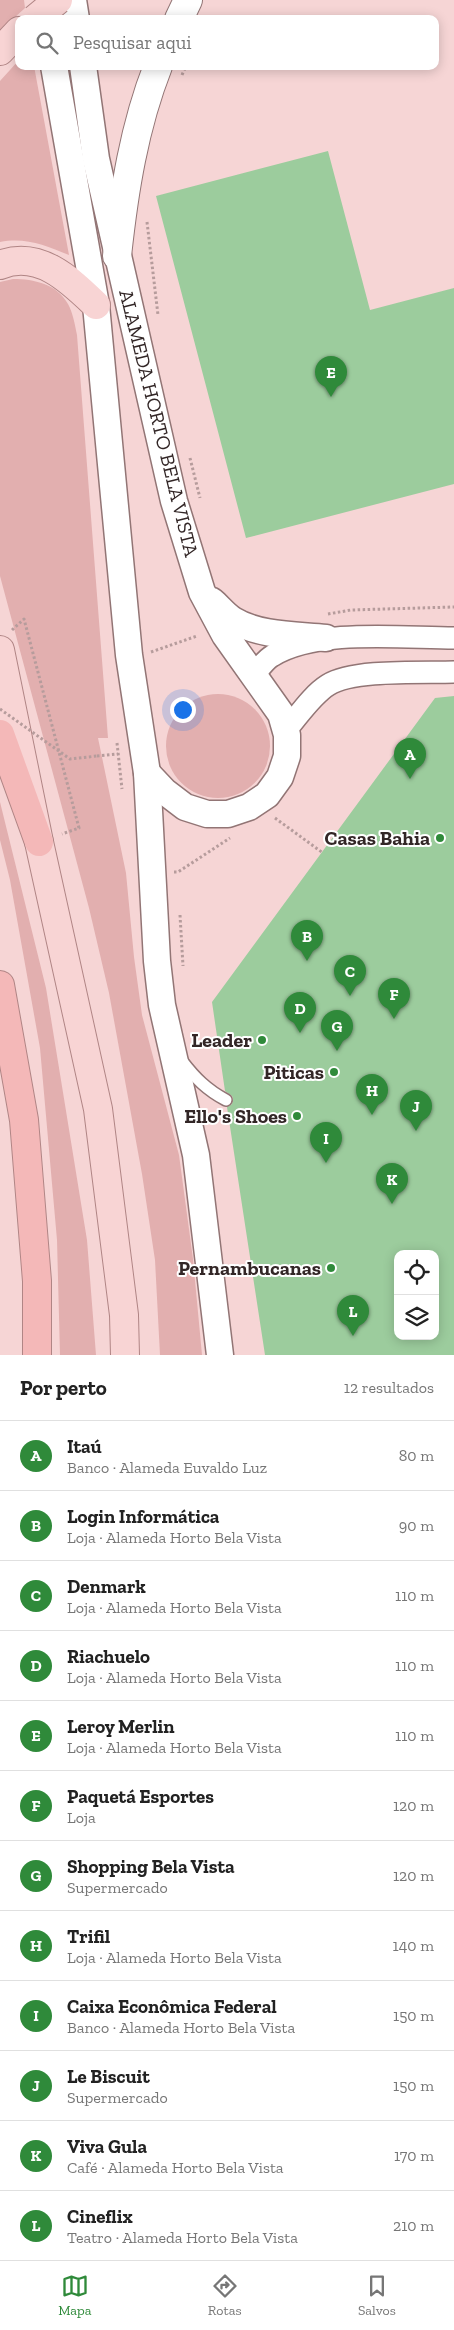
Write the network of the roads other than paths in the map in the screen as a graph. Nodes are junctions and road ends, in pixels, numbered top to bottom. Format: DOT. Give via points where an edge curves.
graph roads {
  1 [pos="43,0"];
  2 [pos="58,0"];
  3 [pos="73,0"];
  4 [pos="188,0"];
  5 [pos="40,15"];
  6 [pos="45,15"];
  7 [pos="75,15"];
  8 [pos="181,15"];
  9 [pos="55,70"];
  10 [pos="84,70"];
  11 [pos="168,74"];
  12 [pos="117,256"];
  13 [pos="0,265"];
  14 [pos="96,305"];
  15 [pos="202,592"];
  16 [pos="324,626"];
  17 [pos="454,638"];
  18 [pos="3,642"];
  19 [pos="454,672"];
  20 [pos="254,675"];
  21 [pos="286,730"];
  22 [pos="0,734"];
  23 [pos="147,773"];
  24 [pos="39,842"];
  25 [pos="0,985"];
  26 [pos="170,1046"];
  27 [pos="226,1100"];
  28 [pos="124,1324"];
  29 [pos="37,1355"];
  30 [pos="125,1355"];
  31 [pos="132,1355"];
  32 [pos="220,1355"];
  1 -- 6 [label="street"];
  2 -- 5 [label="main road, bridge"];
  3 -- 7 [label="street"];
  4 -- 8 [label="main road"];
  9 -- 14 [label="street, ALAMEDA HORTO BELA VISTA"];
  10 -- 12 [label="street, ALAMEDA HORTO BELA VISTA" via="96,159"];
  11 -- 12 [label="main road" via="147,93 123,200"];
  12 -- 15 [label="street, ALAMEDA HORTO BELA VISTA" via="174,501"];
  13 -- 14 [label="main road" via="30,262 53,269"];
  14 -- 23 [label="street, ALAMEDA HORTO BELA VISTA" via="129,655"];
  15 -- 16 [label="street" via="232,619 246,626 282,634"];
  15 -- 20 [label="street, ALAMEDA HORTO BELA VISTA" via="225,636"];
  16 -- 17 [label="street"];
  16 -- 20 [label="street" via="270,657"];
  18 -- 24 [label="main road"];
  19 -- 21 [label="street" via="355,675 339,679 327,685"];
  20 -- 21 [label="street, ALAMEDA HORTO BELA VISTA" via="281,714"];
  21 -- 23 [label="street, ALAMEDA HORTO BELA VISTA" via="287,756 280,777 261,799 228,814 206,814 186,807"];
  22 -- 24 [label="highway"];
  23 -- 26 [label="street, ALAMEDA HORTO BELA VISTA" via="157,961"];
  24 -- 28 [label="main road" via="98,1109"];
  25 -- 29 [label="highway" via="24,1120 37,1282"];
  26 -- 27 [label="lane" via="194,1077 209,1091"];
  26 -- 32 [label="street, ALAMEDA HORTO BELA VISTA" via="186,1102 196,1155"];
  28 -- 30 [label="main road"];
  28 -- 31 [label="main road"];
}
